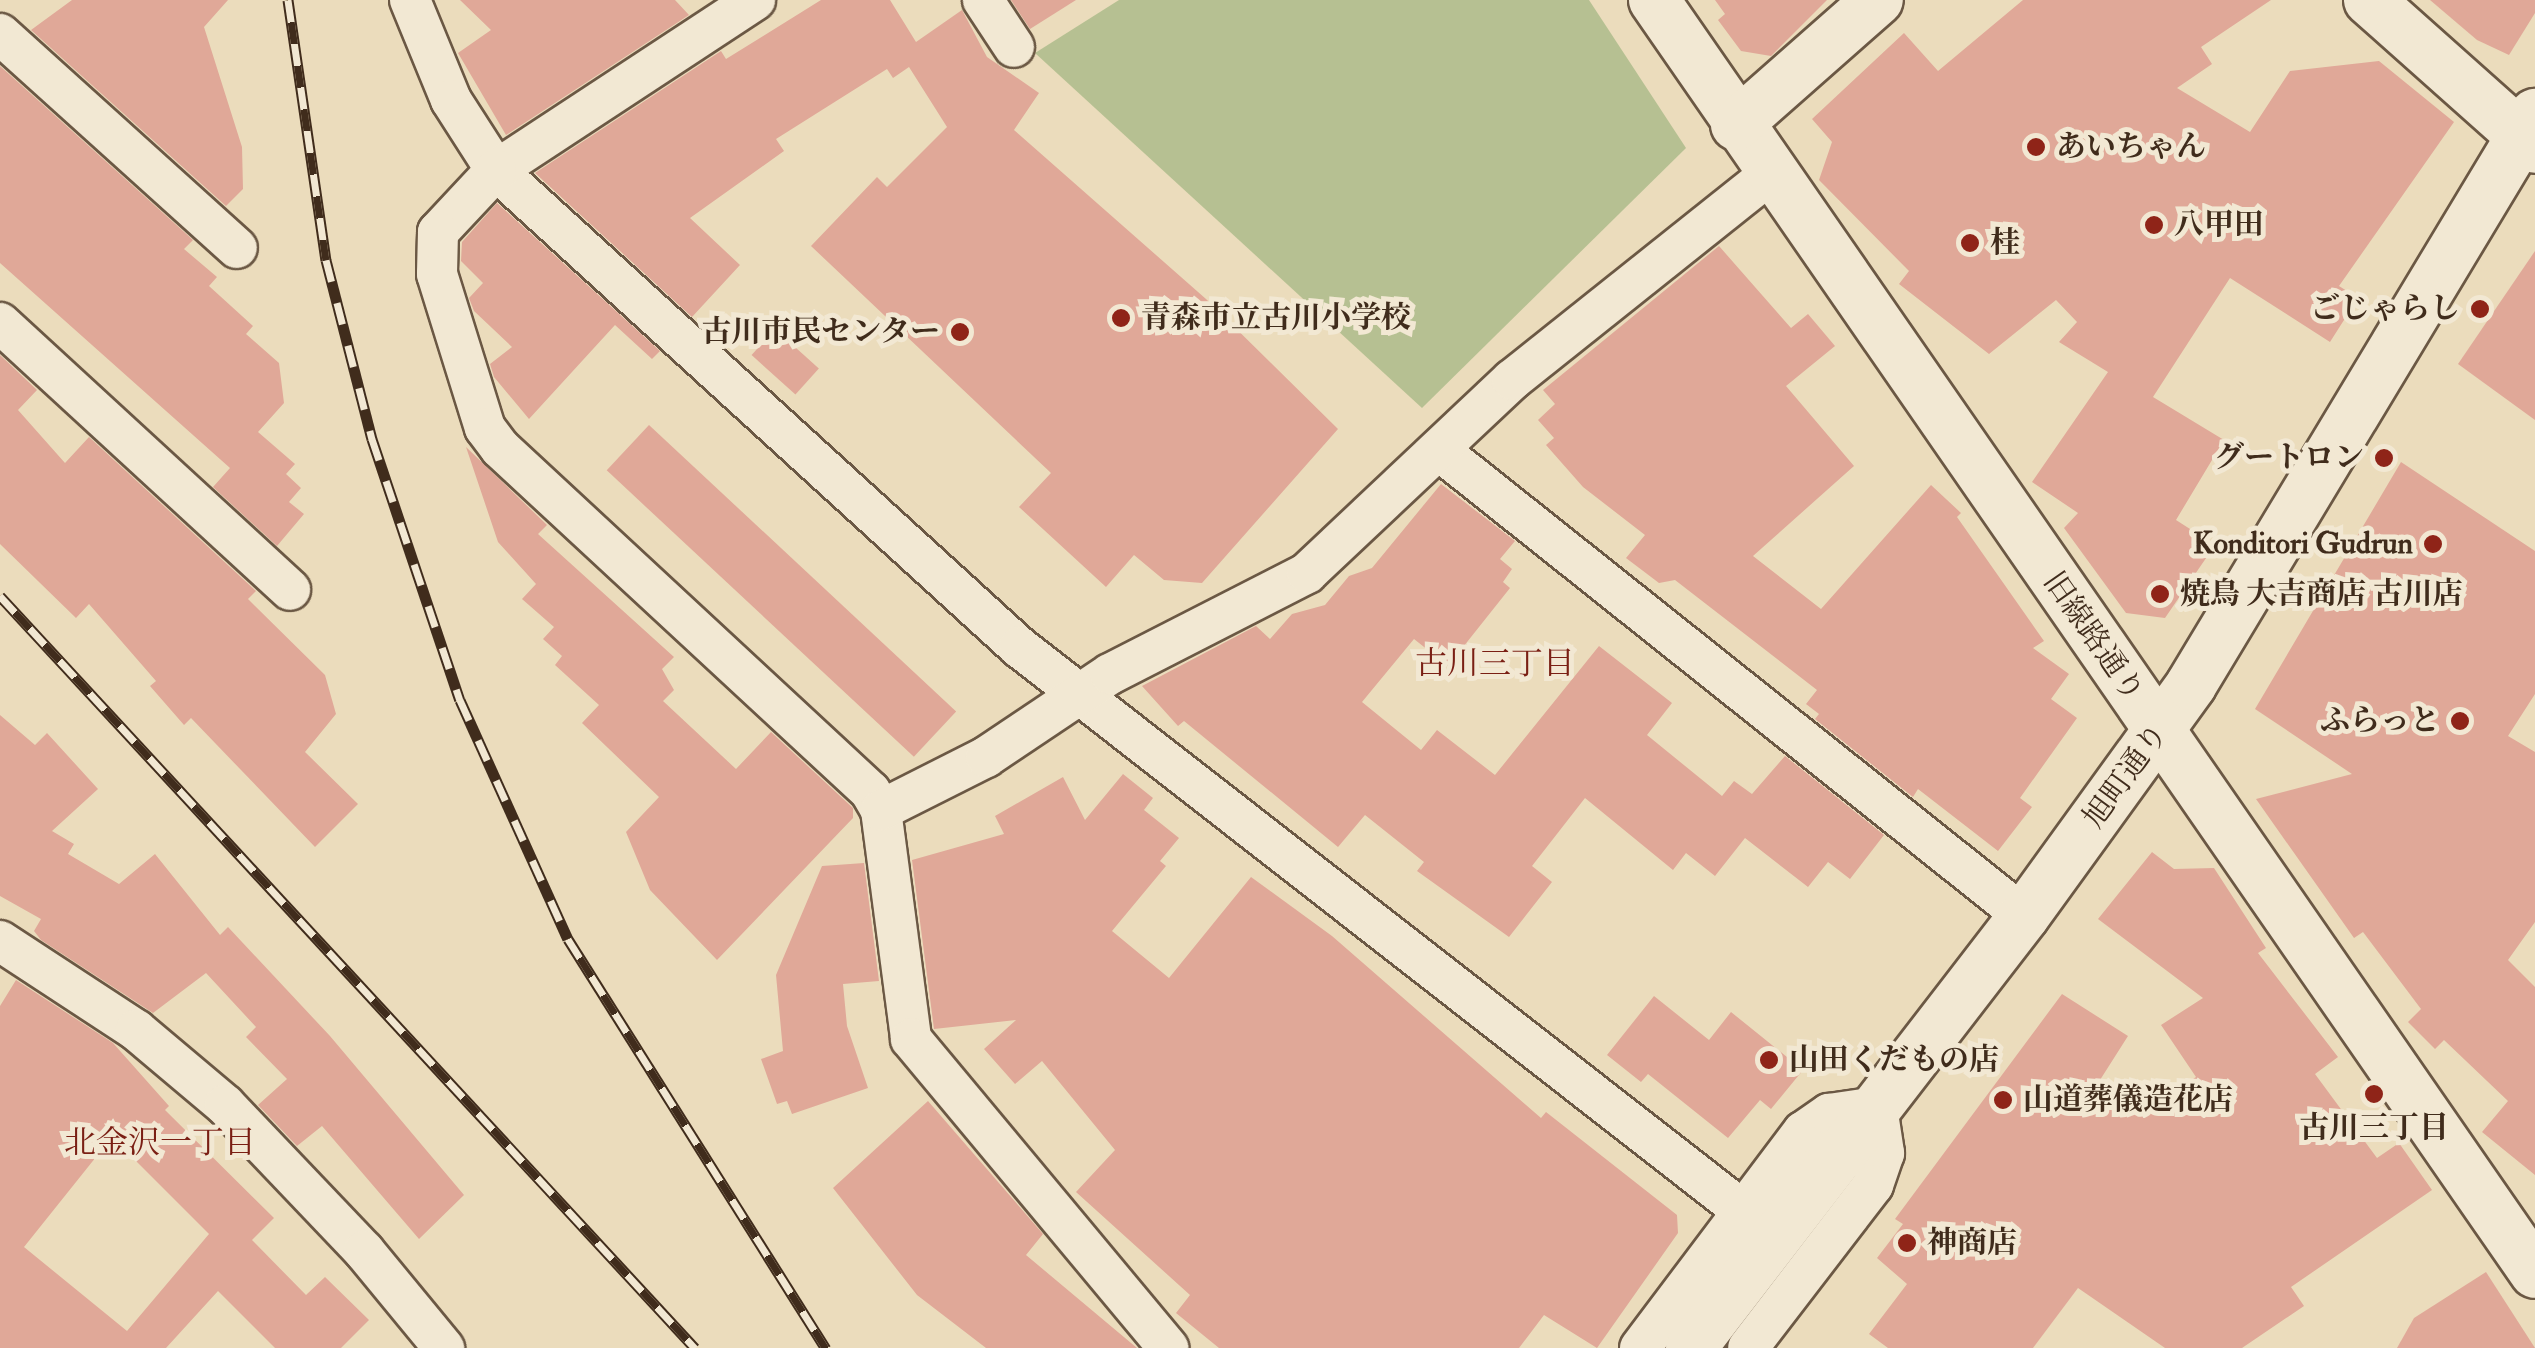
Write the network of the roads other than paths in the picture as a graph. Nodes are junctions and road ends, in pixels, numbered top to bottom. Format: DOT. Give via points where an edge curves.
graph roads {
  1 [pos="410,0"];
  2 [pos="755,0"];
  3 [pos="984,0"];
  4 [pos="1654,0"];
  5 [pos="1878,0"];
  6 [pos="2369,0"];
  7 [pos="0,34"];
  8 [pos="1014,47"];
  9 [pos="1736,125"];
  10 [pos="2530,133"];
  11 [pos="496,170"];
  12 [pos="1769,175"];
  13 [pos="237,248"];
  14 [pos="0,324"];
  15 [pos="1440,451"];
  16 [pos="290,590"];
  17 [pos="1078,696"];
  18 [pos="2159,731"];
  19 [pos="881,810"];
  20 [pos="2024,916"];
  21 [pos="0,940"];
  22 [pos="1877,1108"];
  23 [pos="1742,1210"];
  24 [pos="2535,1273"];
  25 [pos="1765,1342"];
  26 [pos="444,1348"];
  27 [pos="1168,1348"];
  28 [pos="1640,1348"];
  29 [pos="1691,1348"];
  1 -- 11 [label="street" via="450,100"];
  2 -- 11 [label="street"];
  3 -- 8 [label="street"];
  4 -- 9 [label="street, 旧線路通り"];
  5 -- 9 [label="street"];
  6 -- 10 [label="street"];
  7 -- 13 [label="street"];
  9 -- 12 [label="street, 旧線路通り"];
  10 -- 18 [label="street, 旭町通り"];
  11 -- 17 [label="street"];
  11 -- 19 [label="street" via="452,212 433,243 485,428 520,469 870,791"];
  12 -- 15 [label="street" via="1624,285"];
  12 -- 18 [label="street, 旧線路通り"];
  14 -- 16 [label="street"];
  15 -- 17 [label="street" via="1308,573"];
  15 -- 20 [label="street"];
  17 -- 19 [label="street" via="986,757"];
  17 -- 23 [label="street" via="1248,820"];
  18 -- 20 [label="street, 旭町通り"];
  18 -- 24 [label="street, 旧線路通り"];
  19 -- 27 [label="street" via="911,1039"];
  20 -- 22 [label="street, 旭町通り"];
  21 -- 26 [label="street" via="136,1030 225,1105"];
  22 -- 23 [label="street" via="1829,1114 1803,1132"];
  22 -- 25 [label="street" via="1884,1153 1872,1185"];
  22 -- 29 [label="street, 旭町通り"];
  23 -- 28 [label="street"];
}
